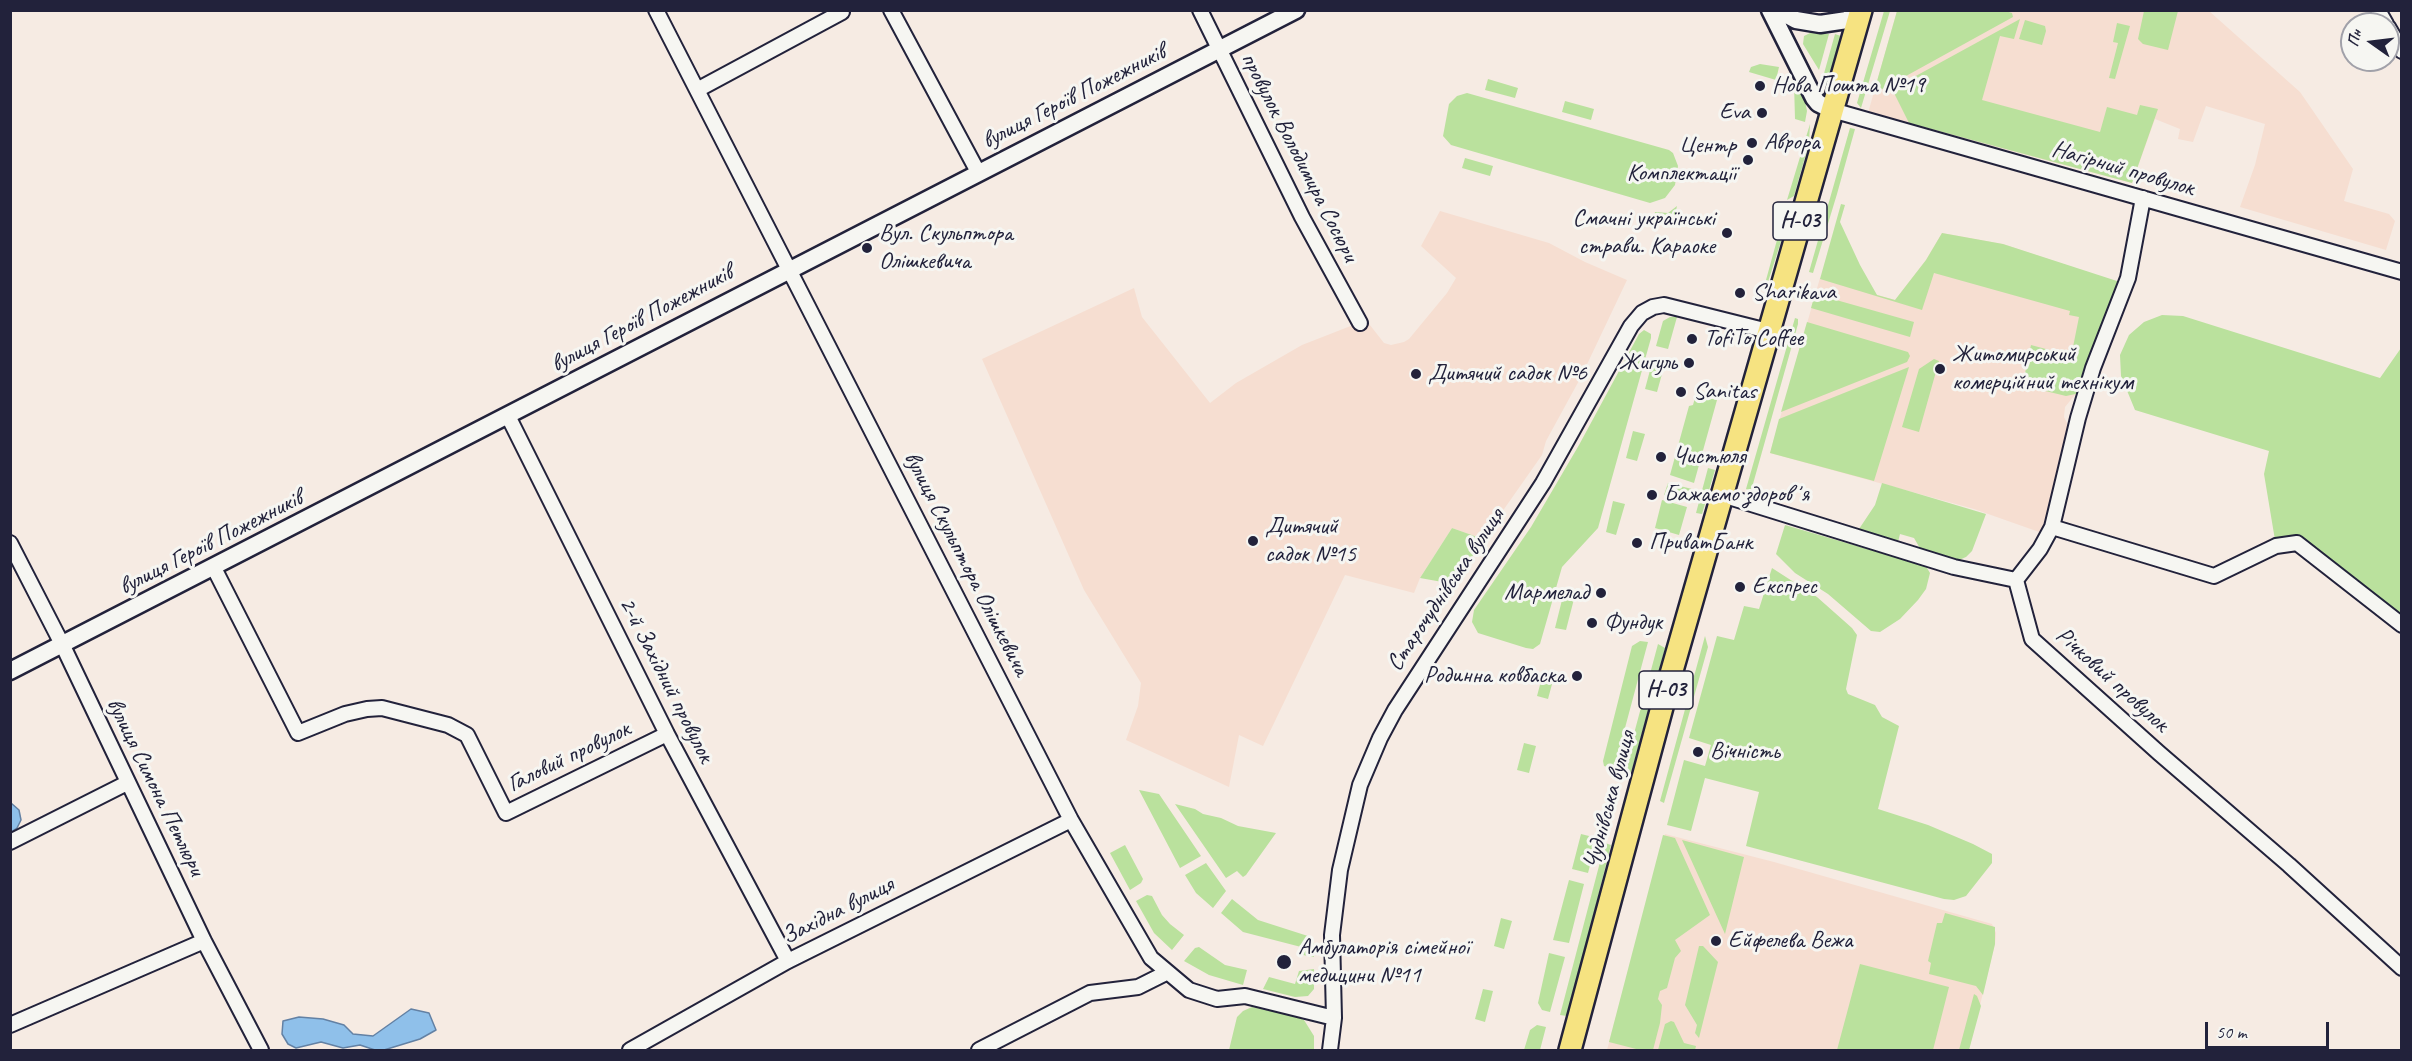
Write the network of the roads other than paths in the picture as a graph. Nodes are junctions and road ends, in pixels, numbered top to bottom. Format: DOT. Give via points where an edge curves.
graph roads {
  1 [pos="656,10"];
  2 [pos="891,10"];
  3 [pos="1200,10"];
  4 [pos="1296,10"];
  5 [pos="1770,10"];
  6 [pos="1778,10"];
  7 [pos="1860,10"];
  8 [pos="1872,10"];
  9 [pos="843,11"];
  10 [pos="1220,50"];
  11 [pos="697,90"];
  12 [pos="1838,112"];
  13 [pos="978,172"];
  14 [pos="2143,198"];
  15 [pos="790,270"];
  16 [pos="2402,272"];
  17 [pos="1360,323"];
  18 [pos="1768,331"];
  19 [pos="508,416"];
  20 [pos="1732,498"];
  21 [pos="2052,528"];
  22 [pos="10,543"];
  23 [pos="214,568"];
  24 [pos="2016,580"];
  25 [pos="2402,625"];
  26 [pos="63,646"];
  27 [pos="10,671"];
  28 [pos="667,734"];
  29 [pos="126,783"];
  30 [pos="1071,820"];
  31 [pos="10,842"];
  32 [pos="204,941"];
  33 [pos="788,961"];
  34 [pos="2402,968"];
  35 [pos="1166,973"];
  36 [pos="1334,1018"];
  37 [pos="10,1025"];
  38 [pos="1331,1046"];
  39 [pos="261,1050"];
  40 [pos="630,1050"];
  41 [pos="979,1050"];
  42 [pos="1570,1050"];
  43 [pos="1581,1050"];
  1 -- 11 [label="street, вулиця Скульптора Олішкевича"];
  2 -- 13 [label="street"];
  3 -- 10 [label="street, провулок Володимира Сосюри"];
  4 -- 10 [label="street, вулиця Героїв Пожежників"];
  5 -- 12 [label="street" via="1814,98 1818,104"];
  6 -- 7 [label="street" via="1796,20 1820,24 1847,20"];
  7 -- 12 [label="main road, Чуднівська вулиця / Н-03"];
  8 -- 12 [label="main road, Чуднівська вулиця / Н-03"];
  9 -- 11 [label="street"];
  10 -- 13 [label="street, вулиця Героїв Пожежників"];
  10 -- 17 [label="street, провулок Володимира Сосюри" via="1302,217"];
  11 -- 15 [label="street, вулиця Скульптора Олішкевича"];
  12 -- 14 [label="street, Нагірний провулок"];
  12 -- 18 [label="main road, Чуднівська вулиця / Н-03"];
  12 -- 20 [label="main road, Чуднівська вулиця / Н-03"];
  13 -- 15 [label="street, вулиця Героїв Пожежників"];
  14 -- 16 [label="street, Нагірний провулок"];
  14 -- 21 [label="street" via="2127,278 2093,368"];
  15 -- 19 [label="street, вулиця Героїв Пожежників"];
  15 -- 30 [label="street, вулиця Скульптора Олішкевича"];
  18 -- 36 [label="street, Старочуднівська вулиця" via="1664,305 1653,306 1631,326 1556,463 1419,670 1367,765 1354,806 1334,905"];
  18 -- 42 [label="main road, Чуднівська вулиця / Н-03"];
  19 -- 23 [label="street, вулиця Героїв Пожежників"];
  19 -- 28 [label="street, 2-й Західний провулок"];
  20 -- 24 [label="street" via="1954,567"];
  20 -- 43 [label="main road, Чуднівська вулиця / Н-03"];
  21 -- 24 [label="street"];
  21 -- 25 [label="street" via="2214,576 2276,546 2297,543"];
  22 -- 26 [label="street, вулиця Симона Петлюри"];
  23 -- 26 [label="street, вулиця Героїв Пожежників"];
  23 -- 28 [label="street, Галовий провулок" via="298,733 345,714 382,708 448,725 467,735 506,813"];
  24 -- 34 [label="street, Річковий провулок" via="2032,639"];
  26 -- 27 [label="street, вулиця Героїв Пожежників"];
  26 -- 29 [label="street, вулиця Симона Петлюри"];
  28 -- 33 [label="street, 2-й Західний провулок"];
  29 -- 31 [label="street"];
  29 -- 32 [label="street, вулиця Симона Петлюри"];
  30 -- 33 [label="street, Західна вулиця"];
  30 -- 35 [label="street, вулиця Скульптора Олішкевича" via="1151,958"];
  32 -- 37 [label="street"];
  32 -- 39 [label="street, вулиця Симона Петлюри"];
  33 -- 40 [label="street, Західна вулиця"];
  35 -- 36 [label="street, вулиця Скульптора Олішкевича" via="1189,990 1217,999 1245,996"];
  35 -- 41 [label="street" via="1138,987 1090,993"];
  36 -- 38 [label="street, Старочуднівська вулиця"];
}
